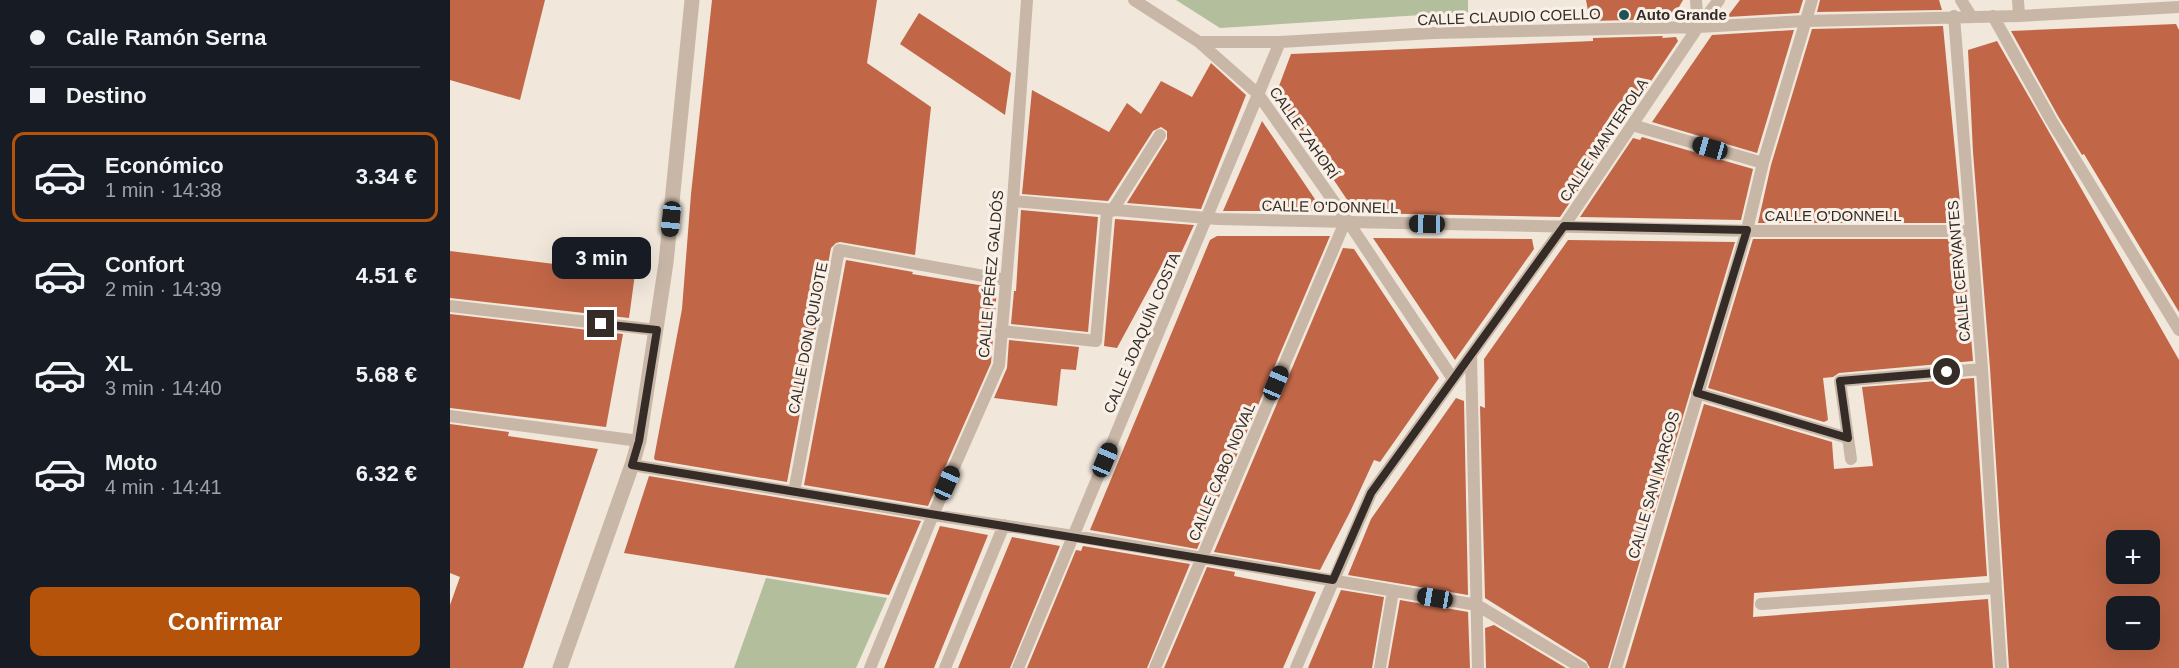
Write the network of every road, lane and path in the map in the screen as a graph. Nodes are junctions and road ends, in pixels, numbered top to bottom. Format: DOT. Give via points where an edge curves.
graph roads {
  1 [pos="692,0"];
  2 [pos="1027,0"];
  3 [pos="1134,0"];
  4 [pos="1696,0"];
  5 [pos="1719,0"];
  6 [pos="1812,0"];
  7 [pos="1961,0"];
  8 [pos="2018,0"];
  9 [pos="2178,8"];
  10 [pos="1954,16"];
  11 [pos="1971,16"];
  12 [pos="1994,16"];
  13 [pos="2019,16"];
  14 [pos="1806,21"];
  15 [pos="1698,27"];
  16 [pos="1199,42"];
  17 [pos="1280,42"];
  18 [pos="1258,94"];
  19 [pos="1632,125"];
  20 [pos="1160,135"];
  21 [pos="1763,163"];
  22 [pos="1013,201"];
  23 [pos="1110,211"];
  24 [pos="1206,219"];
  25 [pos="1347,222"];
  26 [pos="1564,226"];
  27 [pos="1747,230"];
  28 [pos="1971,231"];
  29 [pos="1006,280"];
  30 [pos="450,306"];
  31 [pos="657,330"];
  32 [pos="2179,330"];
  33 [pos="1001,331"];
  34 [pos="1471,356"];
  35 [pos="1982,369"];
  36 [pos="1453,379"];
  37 [pos="1697,393"];
  38 [pos="450,416"];
  39 [pos="1848,438"];
  40 [pos="639,441"];
  41 [pos="1851,459"];
  42 [pos="632,465"];
  43 [pos="794,492"];
  44 [pos="933,515"];
  45 [pos="1004,525"];
  46 [pos="1074,536"];
  47 [pos="1201,559"];
  48 [pos="1333,580"];
  49 [pos="1996,588"];
  50 [pos="1393,591"];
  51 [pos="1761,604"];
  52 [pos="1478,605"];
  53 [pos="560,668"];
  54 [pos="870,668"];
  55 [pos="945,668"];
  56 [pos="1018,668"];
  57 [pos="1155,668"];
  58 [pos="1296,668"];
  59 [pos="1380,668"];
  60 [pos="1478,668"];
  61 [pos="1582,668"];
  62 [pos="1616,668"];
  63 [pos="2001,668"];
  1 -- 31 [label="street"];
  2 -- 22 [label="street, CALLE PÉREZ GALDÓS"];
  3 -- 16 [label="street, CALLE ZAHORÍ"];
  4 -- 15 [label="street"];
  5 -- 15 [label="street, CALLE MANTEROLA"];
  6 -- 14 [label="street, CALLE SAN MARCOS"];
  7 -- 11 [label="street"];
  8 -- 13 [label="street"];
  9 -- 13 [label="street, CALLE CLAUDIO COELLO"];
  10 -- 11 [label="street, CALLE CLAUDIO COELLO"];
  10 -- 14 [label="street, CALLE CLAUDIO COELLO"];
  10 -- 28 [label="street, CALLE CERVANTES"];
  11 -- 12 [label="street, CALLE CLAUDIO COELLO"];
  12 -- 13 [label="street, CALLE CLAUDIO COELLO"];
  12 -- 32 [label="street" via="2051,120"];
  14 -- 15 [label="street, CALLE CLAUDIO COELLO"];
  14 -- 21 [label="street, CALLE SAN MARCOS"];
  15 -- 17 [label="street, CALLE CLAUDIO COELLO" via="1432,33"];
  15 -- 19 [label="street, CALLE MANTEROLA"];
  16 -- 17 [label="street, CALLE CLAUDIO COELLO"];
  16 -- 18 [label="street, CALLE ZAHORÍ"];
  17 -- 18 [label="street, CALLE JOAQUÍN COSTA"];
  18 -- 24 [label="street, CALLE JOAQUÍN COSTA"];
  18 -- 25 [label="street, CALLE ZAHORÍ"];
  19 -- 21 [label="street"];
  19 -- 26 [label="street, CALLE MANTEROLA"];
  20 -- 23 [label="street"];
  21 -- 27 [label="street, CALLE SAN MARCOS"];
  22 -- 23 [label="street, CALLE O'DONNELL"];
  22 -- 29 [label="street, CALLE PÉREZ GALDÓS"];
  23 -- 24 [label="street, CALLE O'DONNELL"];
  23 -- 33 [label="street" via="1096,341"];
  24 -- 25 [label="street, CALLE O'DONNELL"];
  24 -- 46 [label="street, CALLE JOAQUÍN COSTA"];
  25 -- 26 [label="street, CALLE O'DONNELL"];
  25 -- 36 [label="street, CALLE ZAHORÍ"];
  25 -- 47 [label="street, CALLE CABO NOVAL"];
  26 -- 27 [label="street, CALLE O'DONNELL"];
  26 -- 34 [label="street, CALLE MANTEROLA"];
  27 -- 28 [label="street, CALLE O'DONNELL"];
  27 -- 37 [label="street, CALLE SAN MARCOS"];
  28 -- 35 [label="street, CALLE CERVANTES"];
  29 -- 33 [label="street, CALLE PÉREZ GALDÓS"];
  29 -- 43 [label="street, CALLE DON QUIJOTE" via="839,250"];
  30 -- 31 [label="street"];
  31 -- 40 [label="street"];
  33 -- 44 [label="street, CALLE PÉREZ GALDÓS" via="999,365"];
  34 -- 36 [label="street, CALLE MANTEROLA"];
  34 -- 52 [label="street"];
  35 -- 39 [label="street" via="1840,381"];
  35 -- 49 [label="street, CALLE CERVANTES"];
  36 -- 48 [label="street, CALLE MANTEROLA" via="1371,493"];
  37 -- 39 [label="street"];
  37 -- 62 [label="street, CALLE SAN MARCOS"];
  38 -- 40 [label="street"];
  39 -- 41 [label="street"];
  40 -- 42 [label="street"];
  42 -- 43 [label="street"];
  42 -- 53 [label="street"];
  43 -- 44 [label="street"];
  44 -- 45 [label="street"];
  44 -- 54 [label="street, CALLE PÉREZ GALDÓS"];
  45 -- 46 [label="street"];
  45 -- 55 [label="street"];
  46 -- 47 [label="street"];
  46 -- 56 [label="street, CALLE JOAQUÍN COSTA"];
  47 -- 48 [label="street"];
  47 -- 57 [label="street, CALLE CABO NOVAL"];
  48 -- 50 [label="street"];
  48 -- 58 [label="street, CALLE MANTEROLA"];
  49 -- 51 [label="street"];
  49 -- 63 [label="street, CALLE CERVANTES"];
  50 -- 52 [label="street"];
  50 -- 59 [label="street"];
  52 -- 60 [label="street"];
  52 -- 61 [label="street"];
}
